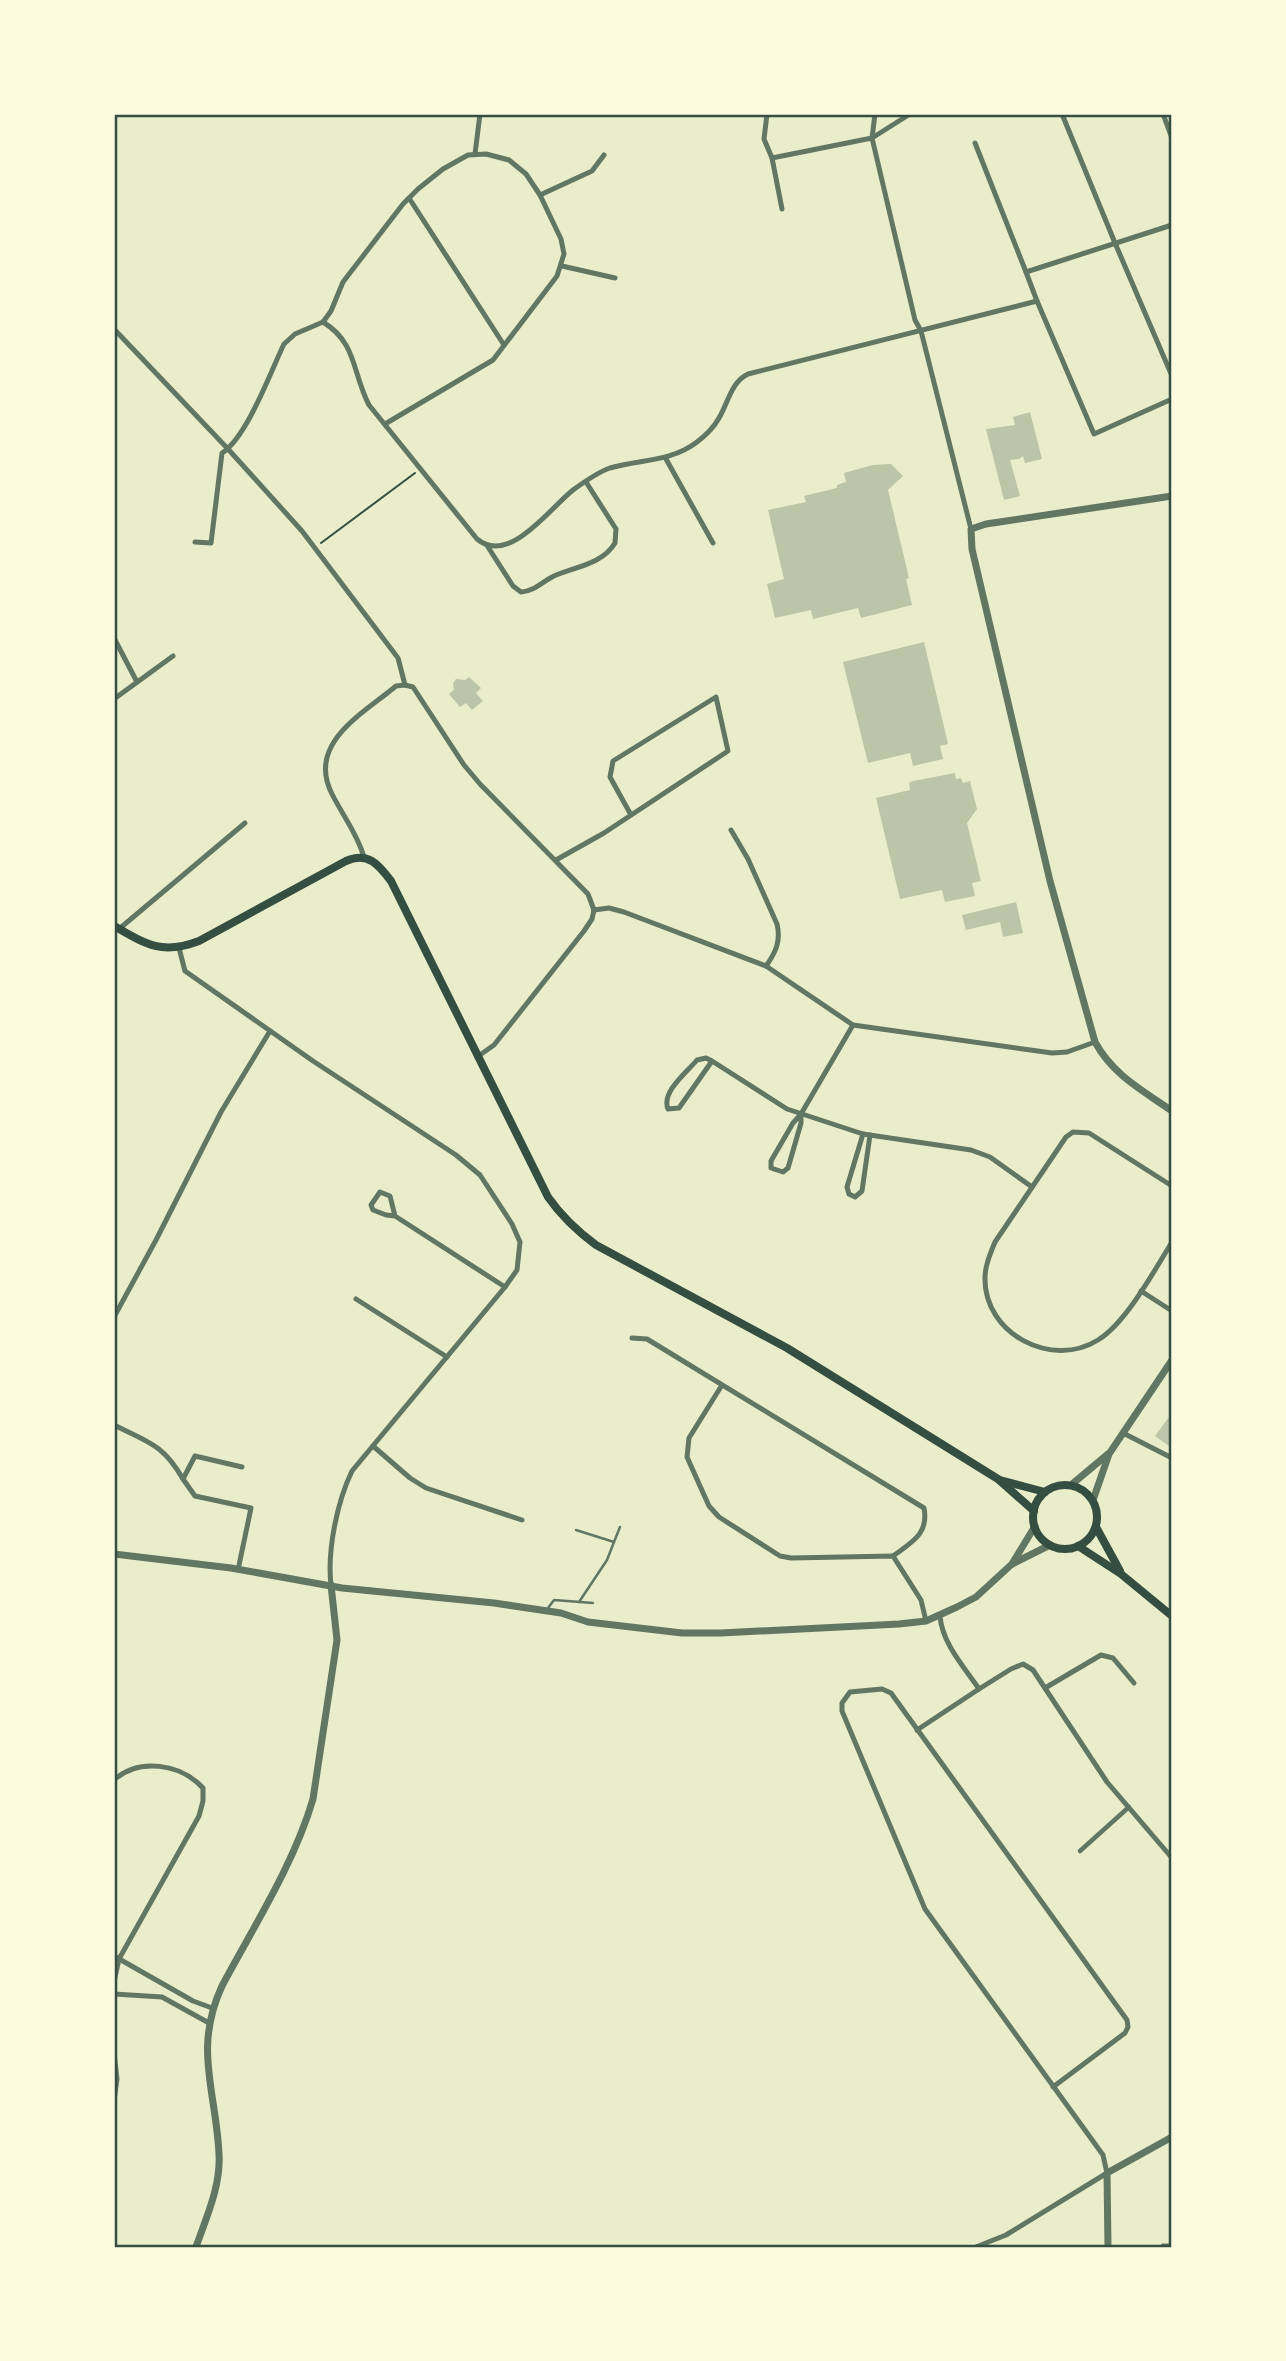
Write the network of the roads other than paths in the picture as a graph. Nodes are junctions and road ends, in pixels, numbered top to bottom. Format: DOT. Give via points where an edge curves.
graph roads {
  1 [pos="480,114"];
  2 [pos="767,114"];
  3 [pos="875,114"];
  4 [pos="911,114"];
  5 [pos="1062,114"];
  6 [pos="1163,114"];
  7 [pos="872,138"];
  8 [pos="1172,138"];
  9 [pos="975,143"];
  10 [pos="475,154"];
  11 [pos="604,155"];
  12 [pos="772,158"];
  13 [pos="540,195"];
  14 [pos="409,198"];
  15 [pos="782,209"];
  16 [pos="1172,225"];
  17 [pos="1115,243"];
  18 [pos="562,266"];
  19 [pos="1026,272"];
  20 [pos="615,278"];
  21 [pos="1037,301"];
  22 [pos="323,322"];
  23 [pos="114,329"];
  24 [pos="921,331"];
  25 [pos="504,345"];
  26 [pos="1172,376"];
  27 [pos="1172,399"];
  28 [pos="385,424"];
  29 [pos="228,449"];
  30 [pos="666,459"];
  31 [pos="586,482"];
  32 [pos="1172,496"];
  33 [pos="971,529"];
  34 [pos="195,542"];
  35 [pos="713,543"];
  36 [pos="488,547"];
  37 [pos="114,638"];
  38 [pos="173,656"];
  39 [pos="137,682"];
  40 [pos="405,685"];
  41 [pos="114,699"];
  42 [pos="631,815"];
  43 [pos="244,823"];
  44 [pos="731,830"];
  45 [pos="364,857"];
  46 [pos="556,859"];
  47 [pos="594,910"];
  48 [pos="117,928"];
  49 [pos="179,948"];
  50 [pos="766,967"];
  51 [pos="853,1025"];
  52 [pos="270,1031"];
  53 [pos="1095,1042"];
  54 [pos="477,1057"];
  55 [pos="712,1060"];
  56 [pos="1172,1111"];
  57 [pos="802,1114"];
  58 [pos="867,1135"];
  59 [pos="1032,1186"];
  60 [pos="1172,1186"];
  61 [pos="395,1216"];
  62 [pos="1172,1242"];
  63 [pos="505,1287"];
  64 [pos="1141,1291"];
  65 [pos="356,1300"];
  66 [pos="1172,1311"];
  67 [pos="114,1317"];
  68 [pos="632,1338"];
  69 [pos="447,1357"];
  70 [pos="1172,1360"];
  71 [pos="722,1385"];
  72 [pos="114,1425"];
  73 [pos="1123,1433"];
  74 [pos="373,1446"];
  75 [pos="1109,1454"];
  76 [pos="1172,1458"];
  77 [pos="242,1467"];
  78 [pos="183,1479"];
  79 [pos="998,1479"];
  80 [pos="1071,1485"];
  81 [pos="1045,1492"];
  82 [pos="1093,1500"];
  83 [pos="1034,1511"];
  84 [pos="522,1520"];
  85 [pos="1035,1526"];
  86 [pos="620,1527"];
  87 [pos="1096,1527"];
  88 [pos="576,1530"];
  89 [pos="614,1542"];
  90 [pos="1050,1545"];
  91 [pos="1078,1546"];
  92 [pos="114,1554"];
  93 [pos="893,1556"];
  94 [pos="1012,1564"];
  95 [pos="238,1570"];
  96 [pos="1121,1574"];
  97 [pos="331,1585"];
  98 [pos="579,1602"];
  99 [pos="593,1603"];
  100 [pos="547,1611"];
  101 [pos="940,1616"];
  102 [pos="1172,1616"];
  103 [pos="926,1621"];
  104 [pos="1135,1683"];
  105 [pos="1045,1688"];
  106 [pos="979,1689"];
  107 [pos="917,1730"];
  108 [pos="114,1780"];
  109 [pos="1129,1808"];
  110 [pos="1080,1851"];
  111 [pos="1172,1858"];
  112 [pos="116,1958"];
  113 [pos="114,1982"];
  114 [pos="114,1994"];
  115 [pos="212,2008"];
  116 [pos="209,2022"];
  117 [pos="114,2053"];
  118 [pos="1054,2087"];
  119 [pos="114,2101"];
  120 [pos="1172,2138"];
  121 [pos="1107,2173"];
  122 [pos="1163,2246"];
  123 [pos="1172,2246"];
  124 [pos="195,2247"];
  125 [pos="976,2247"];
  126 [pos="1108,2247"];
  1 -- 10 [label="street"];
  2 -- 12 [label="street" via="764,139"];
  3 -- 7 [label="street"];
  4 -- 7 [label="street"];
  5 -- 17 [label="street"];
  6 -- 8 [label="street"];
  7 -- 12 [label="street"];
  7 -- 24 [label="street"];
  9 -- 19 [label="street"];
  10 -- 13 [label="street" via="509,160"];
  10 -- 14 [label="street" via="443,169"];
  11 -- 13 [label="street" via="592,171"];
  12 -- 15 [label="street"];
  13 -- 18 [label="street" via="561,239"];
  14 -- 22 [label="street" via="343,282"];
  14 -- 25 [label="street"];
  16 -- 17 [label="street"];
  17 -- 19 [label="street"];
  17 -- 26 [label="street"];
  18 -- 20 [label="street"];
  18 -- 25 [label="street"];
  19 -- 21 [label="street"];
  21 -- 24 [label="street"];
  21 -- 27 [label="street" via="1094,434"];
  22 -- 28 [label="street" via="348,345 362,391"];
  22 -- 29 [label="street" via="284,344 241,433"];
  23 -- 29 [label="street"];
  24 -- 30 [label="street" via="743,376 705,435"];
  24 -- 33 [label="street"];
  25 -- 28 [label="street" via="493,360"];
  28 -- 36 [label="street"];
  29 -- 34 [label="street" via="222,453 211,542"];
  29 -- 40 [label="street" via="315,548 398,658"];
  30 -- 31 [label="street" via="609,469"];
  30 -- 35 [label="street"];
  31 -- 36 [label="street" via="526,533 500,547"];
  31 -- 36 [label="street" via="616,529 615,543 600,558 521,592"];
  32 -- 33 [label="street"];
  33 -- 53 [label="street" via="1048,873"];
  37 -- 39 [label="street"];
  38 -- 39 [label="street"];
  39 -- 41 [label="street"];
  40 -- 45 [label="street" via="396,686 337,735 328,750 327,781"];
  40 -- 46 [label="street" via="413,687 480,784"];
  42 -- 42 [label="street" via="728,751 716,697 613,761 610,776"];
  42 -- 46 [label="street"];
  43 -- 48 [label="street"];
  44 -- 50 [label="street" via="780,935"];
  45 -- 49 [label="main road" via="346,861"];
  45 -- 54 [label="main road" via="391,881"];
  46 -- 47 [label="street" via="588,894"];
  47 -- 50 [label="street" via="624,912"];
  47 -- 54 [label="street" via="584,931 502,1035"];
  48 -- 49 [label="main road" via="153,946"];
  49 -- 52 [label="street" via="185,971"];
  50 -- 51 [label="street"];
  51 -- 53 [label="street" via="1052,1053"];
  51 -- 57 [label="street"];
  52 -- 63 [label="street" via="480,1175 520,1242 517,1270"];
  52 -- 67 [label="street" via="221,1112"];
  53 -- 56 [label="street" via="1114,1069"];
  54 -- 79 [label="main road" via="548,1197 575,1230 787,1348"];
  55 -- 55 [label="street" via="698,1060 667,1095 668,1109 679,1108"];
  55 -- 57 [label="street"];
  57 -- 57 [label="street" via="771,1161 771,1168 778,1172 788,1168"];
  57 -- 58 [label="street"];
  58 -- 58 [label="street" via="847,1187 855,1197 862,1191"];
  58 -- 59 [label="street" via="971,1150 990,1157"];
  59 -- 60 [label="street" via="1066,1137 1080,1131"];
  59 -- 64 [label="street" via="995,1242 985,1279 988,1300 1012,1334 1051,1351 1097,1342 1114,1328"];
  61 -- 61 [label="street" via="390,1196 380,1192 371,1205 373,1210"];
  61 -- 63 [label="street"];
  62 -- 64 [label="street"];
  63 -- 69 [label="street"];
  64 -- 66 [label="street"];
  65 -- 69 [label="street"];
  68 -- 71 [label="street" via="647,1339"];
  69 -- 74 [label="street"];
  70 -- 73 [label="street"];
  71 -- 93 [label="street" via="924,1508 927,1521 918,1537"];
  71 -- 93 [label="street" via="689,1438 687,1457 709,1506 719,1517 780,1556"];
  72 -- 78 [label="street" via="159,1448"];
  73 -- 75 [label="street"];
  73 -- 76 [label="street"];
  74 -- 84 [label="street" via="426,1488"];
  74 -- 97 [label="street" via="344,1488"];
  75 -- 80 [label="street"];
  75 -- 82 [label="street"];
  77 -- 78 [label="street" via="195,1456"];
  78 -- 95 [label="street" via="195,1496 251,1508"];
  79 -- 81 [label="main road"];
  79 -- 83 [label="main road"];
  80 -- 81 [label="main road"];
  80 -- 82 [label="main road"];
  81 -- 83 [label="main road"];
  82 -- 87 [label="main road"];
  83 -- 85 [label="main road"];
  85 -- 90 [label="main road"];
  85 -- 94 [label="street"];
  86 -- 89 [label="lane"];
  87 -- 91 [label="main road"];
  87 -- 96 [label="main road"];
  88 -- 89 [label="lane"];
  89 -- 98 [label="lane"];
  90 -- 91 [label="main road"];
  90 -- 94 [label="street"];
  91 -- 96 [label="main road"];
  92 -- 95 [label="street"];
  93 -- 103 [label="street" via="920,1600"];
  94 -- 101 [label="street" via="976,1597"];
  95 -- 97 [label="street"];
  96 -- 102 [label="main road"];
  97 -- 100 [label="street"];
  97 -- 115 [label="street" via="337,1640 313,1799 294,1848"];
  98 -- 99 [label="lane"];
  98 -- 100 [label="lane" via="554,1600"];
  100 -- 103 [label="street" via="588,1622 682,1633"];
  101 -- 103 [label="street"];
  101 -- 106 [label="street" via="946,1640"];
  104 -- 105 [label="street" via="1113,1658 1101,1655"];
  105 -- 106 [label="street" via="1023,1664"];
  105 -- 109 [label="street"];
  106 -- 107 [label="street"];
  107 -- 118 [label="street" via="1127,2020 1125,2033"];
  107 -- 118 [label="street" via="887,1690 850,1692 842,1703 925,1909"];
  108 -- 112 [label="street" via="133,1768 149,1765 183,1772 203,1788 199,1816"];
  109 -- 110 [label="street"];
  109 -- 111 [label="street"];
  112 -- 113 [label="street"];
  112 -- 115 [label="street"];
  114 -- 116 [label="street" via="162,1997"];
  115 -- 116 [label="street"];
  116 -- 124 [label="street" via="210,2081 220,2156 216,2188"];
  117 -- 119 [label="street"];
  118 -- 121 [label="street" via="1103,2155"];
  120 -- 121 [label="street"];
  121 -- 125 [label="street" via="1006,2235"];
  121 -- 126 [label="street"];
  122 -- 123 [label="street"];
}
